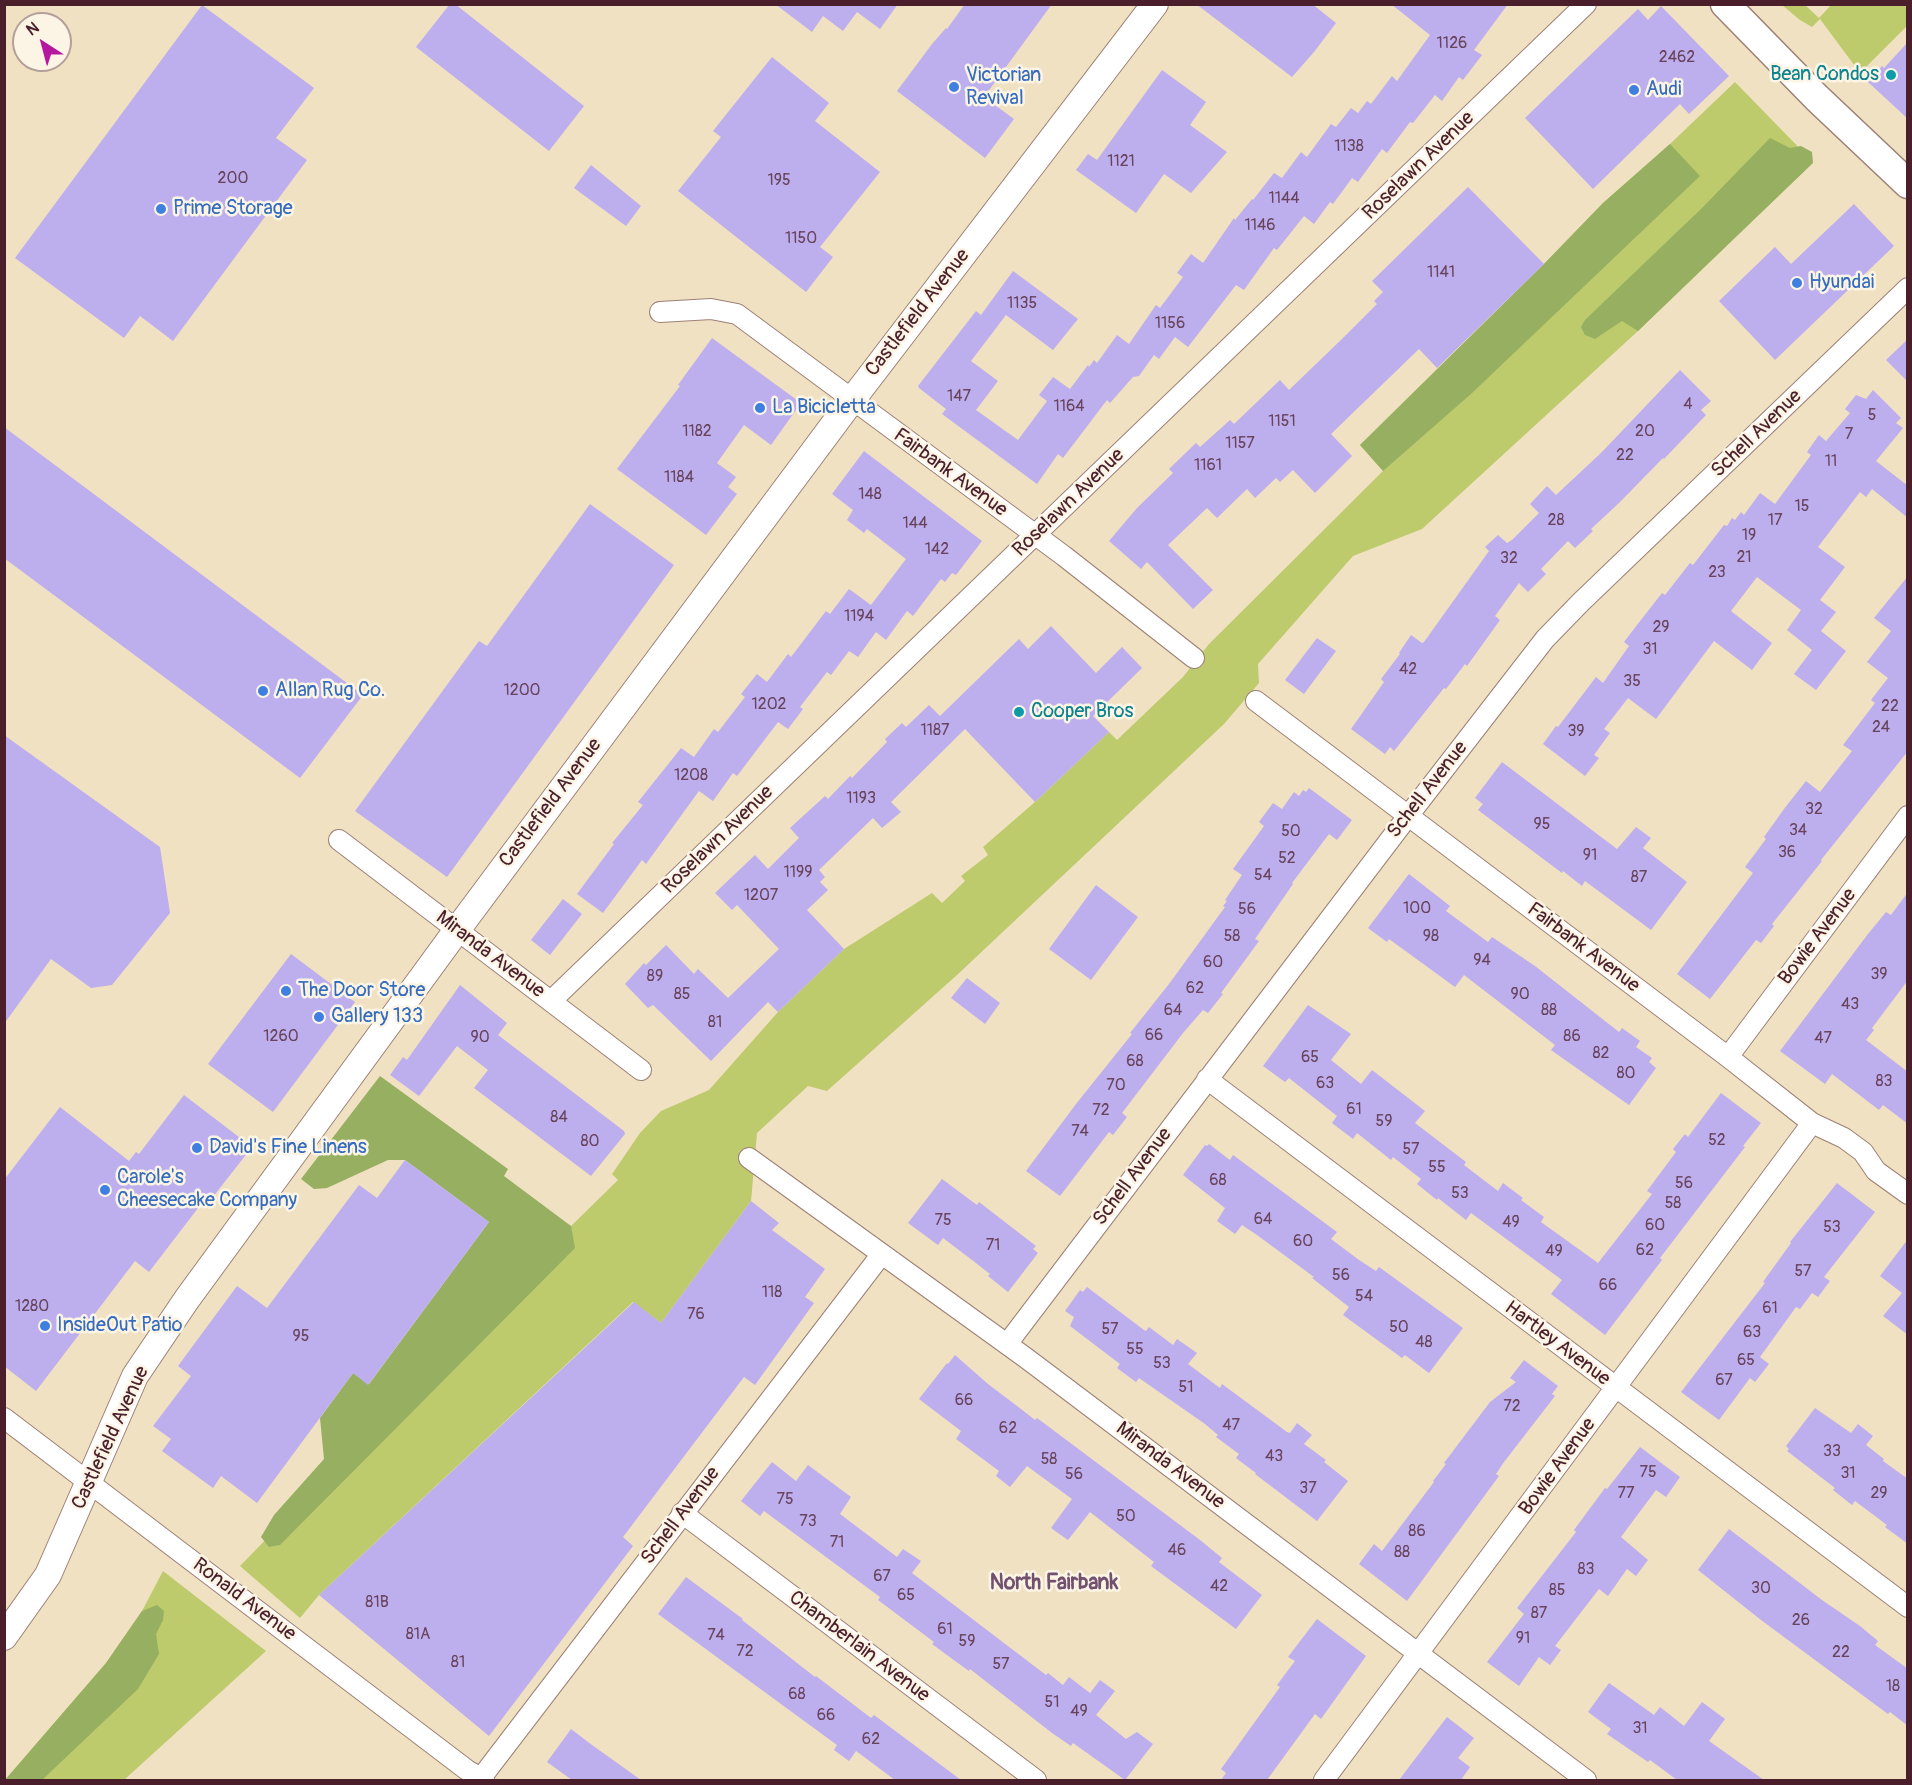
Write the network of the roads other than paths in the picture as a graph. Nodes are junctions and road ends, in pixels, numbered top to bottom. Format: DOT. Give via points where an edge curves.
graph roads {
  1 [pos="1155,4"];
  2 [pos="1586,4"];
  3 [pos="1725,4"];
  4 [pos="1908,184"];
  5 [pos="1908,288"];
  6 [pos="660,312"];
  7 [pos="852,400"];
  8 [pos="1035,536"];
  9 [pos="1194,658"];
  10 [pos="1256,701"];
  11 [pos="1408,816"];
  12 [pos="1908,816"];
  13 [pos="339,840"];
  14 [pos="457,930"];
  15 [pos="551,1001"];
  16 [pos="1728,1057"];
  17 [pos="641,1070"];
  18 [pos="1207,1078"];
  19 [pos="1812,1123"];
  20 [pos="749,1158"];
  21 [pos="1908,1194"];
  22 [pos="881,1255"];
  23 [pos="1007,1344"];
  24 [pos="1616,1389"];
  25 [pos="4,1418"];
  26 [pos="89,1481"];
  27 [pos="682,1513"];
  28 [pos="1908,1607"];
  29 [pos="4,1637"];
  30 [pos="1419,1654"];
  31 [pos="483,1779"];
  32 [pos="1036,1780"];
  33 [pos="1324,1780"];
  34 [pos="1586,1780"];
  1 -- 7 [label="street, Castlefield Avenue"];
  2 -- 8 [label="street, Roselawn Avenue"];
  3 -- 4 [label="main road"];
  5 -- 11 [label="street, Schell Avenue" via="1545,639"];
  6 -- 7 [label="street, Fairbank Avenue" via="711,309 737,314"];
  7 -- 8 [label="street, Fairbank Avenue"];
  7 -- 14 [label="street, Castlefield Avenue"];
  8 -- 9 [label="street, Fairbank Avenue"];
  8 -- 15 [label="street, Roselawn Avenue"];
  10 -- 11 [label="street, Fairbank Avenue"];
  11 -- 16 [label="street, Fairbank Avenue"];
  11 -- 18 [label="street, Schell Avenue"];
  12 -- 16 [label="street, Bowie Avenue"];
  13 -- 14 [label="street, Miranda Avenue"];
  14 -- 15 [label="street, Miranda Avenue"];
  14 -- 26 [label="street, Castlefield Avenue" via="192,1291 135,1376"];
  15 -- 17 [label="street, Miranda Avenue"];
  16 -- 19 [label="street, Fairbank Avenue"];
  18 -- 23 [label="street, Schell Avenue"];
  18 -- 24 [label="street, Hartley Avenue"];
  19 -- 21 [label="street, Fairbank Avenue" via="1863,1152 1876,1172"];
  19 -- 24 [label="street, Bowie Avenue"];
  20 -- 22 [label="street, Miranda Avenue"];
  22 -- 23 [label="street, Miranda Avenue"];
  22 -- 27 [label="street, Schell Avenue"];
  23 -- 30 [label="street, Miranda Avenue"];
  24 -- 28 [label="street, Hartley Avenue"];
  24 -- 30 [label="street, Bowie Avenue"];
  25 -- 26 [label="street, Ronald Avenue"];
  26 -- 29 [label="street, Castlefield Avenue" via="48,1575"];
  26 -- 31 [label="street, Ronald Avenue"];
  27 -- 31 [label="street, Schell Avenue"];
  27 -- 32 [label="street, Chamberlain Avenue"];
  30 -- 33 [label="street, Bowie Avenue"];
  30 -- 34 [label="street, Miranda Avenue"];
}
